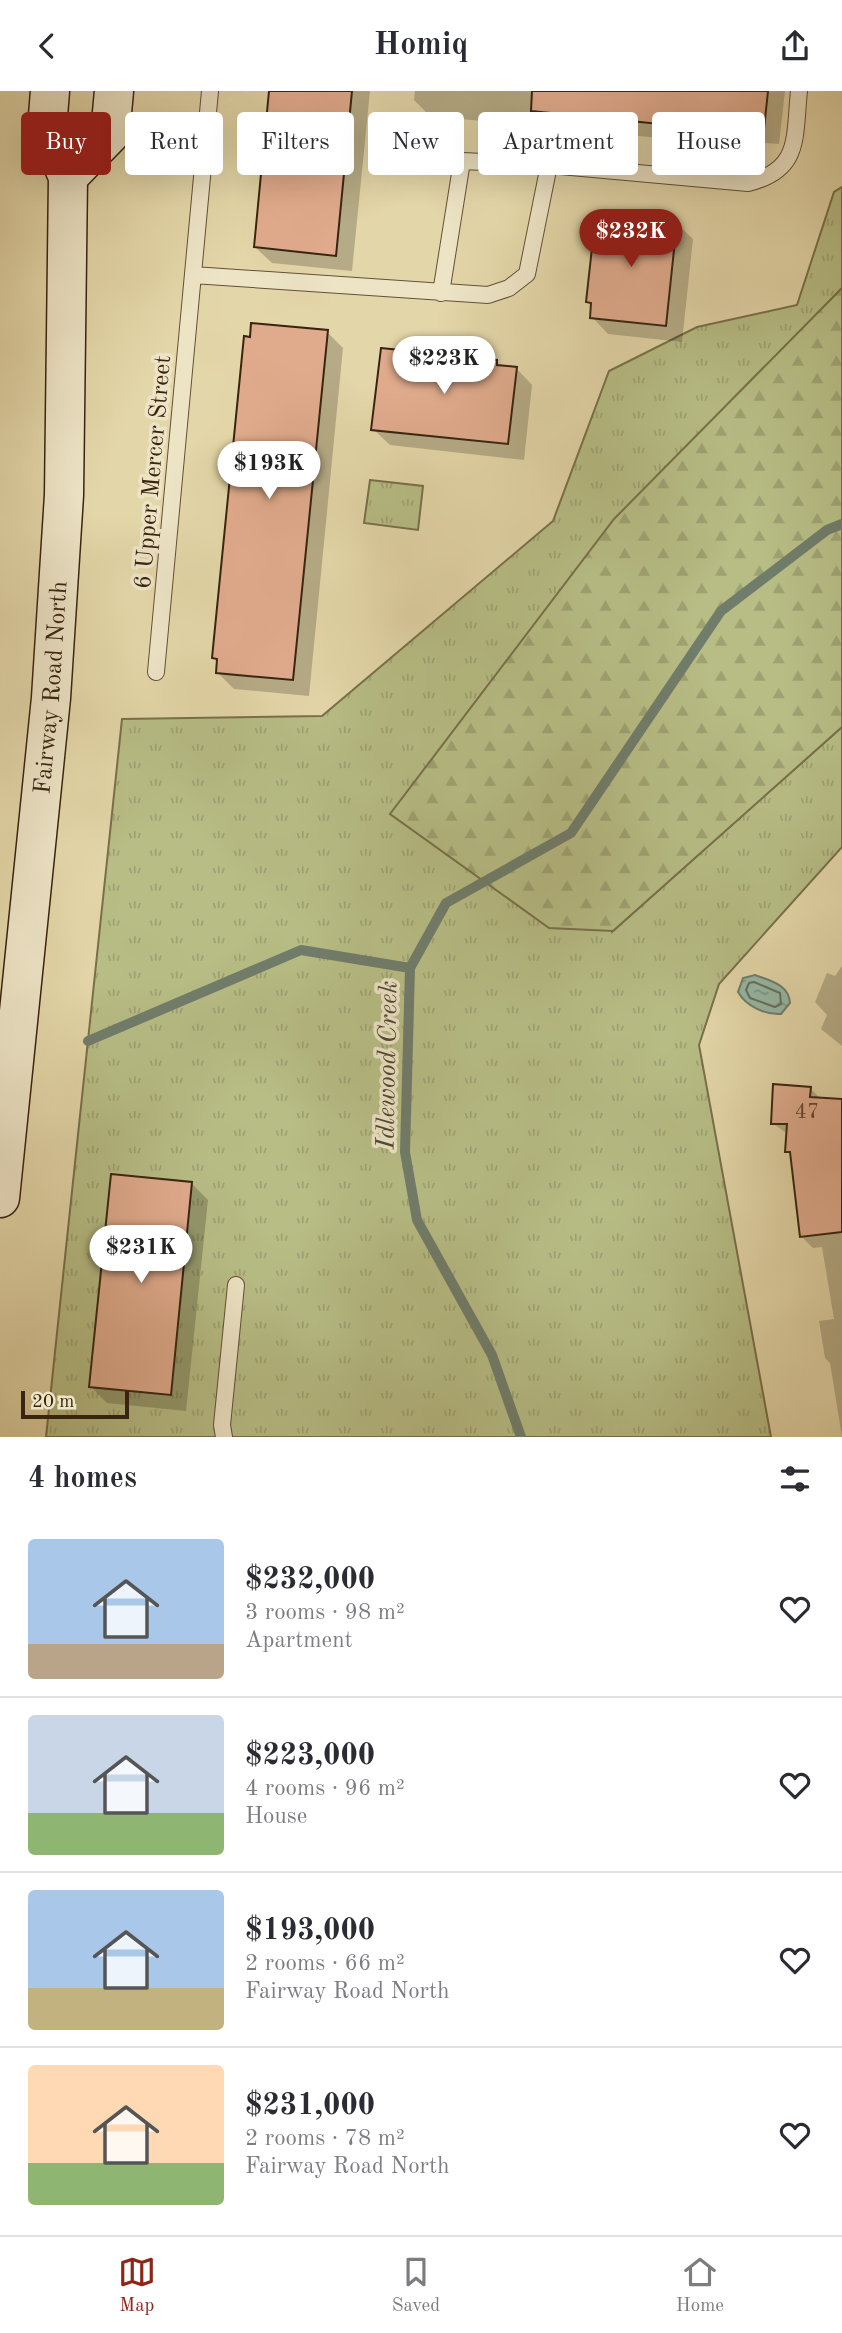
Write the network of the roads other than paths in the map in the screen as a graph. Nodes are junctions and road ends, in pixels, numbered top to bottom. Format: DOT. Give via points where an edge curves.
graph roads {
  1 [pos="50,91"];
  2 [pos="114,91"];
  3 [pos="210,91"];
  4 [pos="799,91"];
  5 [pos="478,162"];
  6 [pos="638,173"];
  7 [pos="547,175"];
  8 [pos="68,177"];
  9 [pos="193,275"];
  10 [pos="441,293"];
  11 [pos="156,672"];
  12 [pos="0,1198"];
  13 [pos="236,1285"];
  14 [pos="224,1437"];
  1 -- 8 [label="main road, Fairway Road North" via="47,128"];
  2 -- 8 [label="main road" via="110,134"];
  3 -- 9 [label="lane, 6 Upper Mercer Street"];
  4 -- 6 [label="lane" via="789,160 773,177 748,183"];
  5 -- 10 [label="lane" via="462,161"];
  7 -- 10 [label="lane" via="527,274 509,288 488,295"];
  8 -- 12 [label="main road, Fairway Road North" via="64,495 51,698"];
  9 -- 10 [label="lane"];
  9 -- 11 [label="lane, 6 Upper Mercer Street"];
  13 -- 14 [label="lane"];
}
